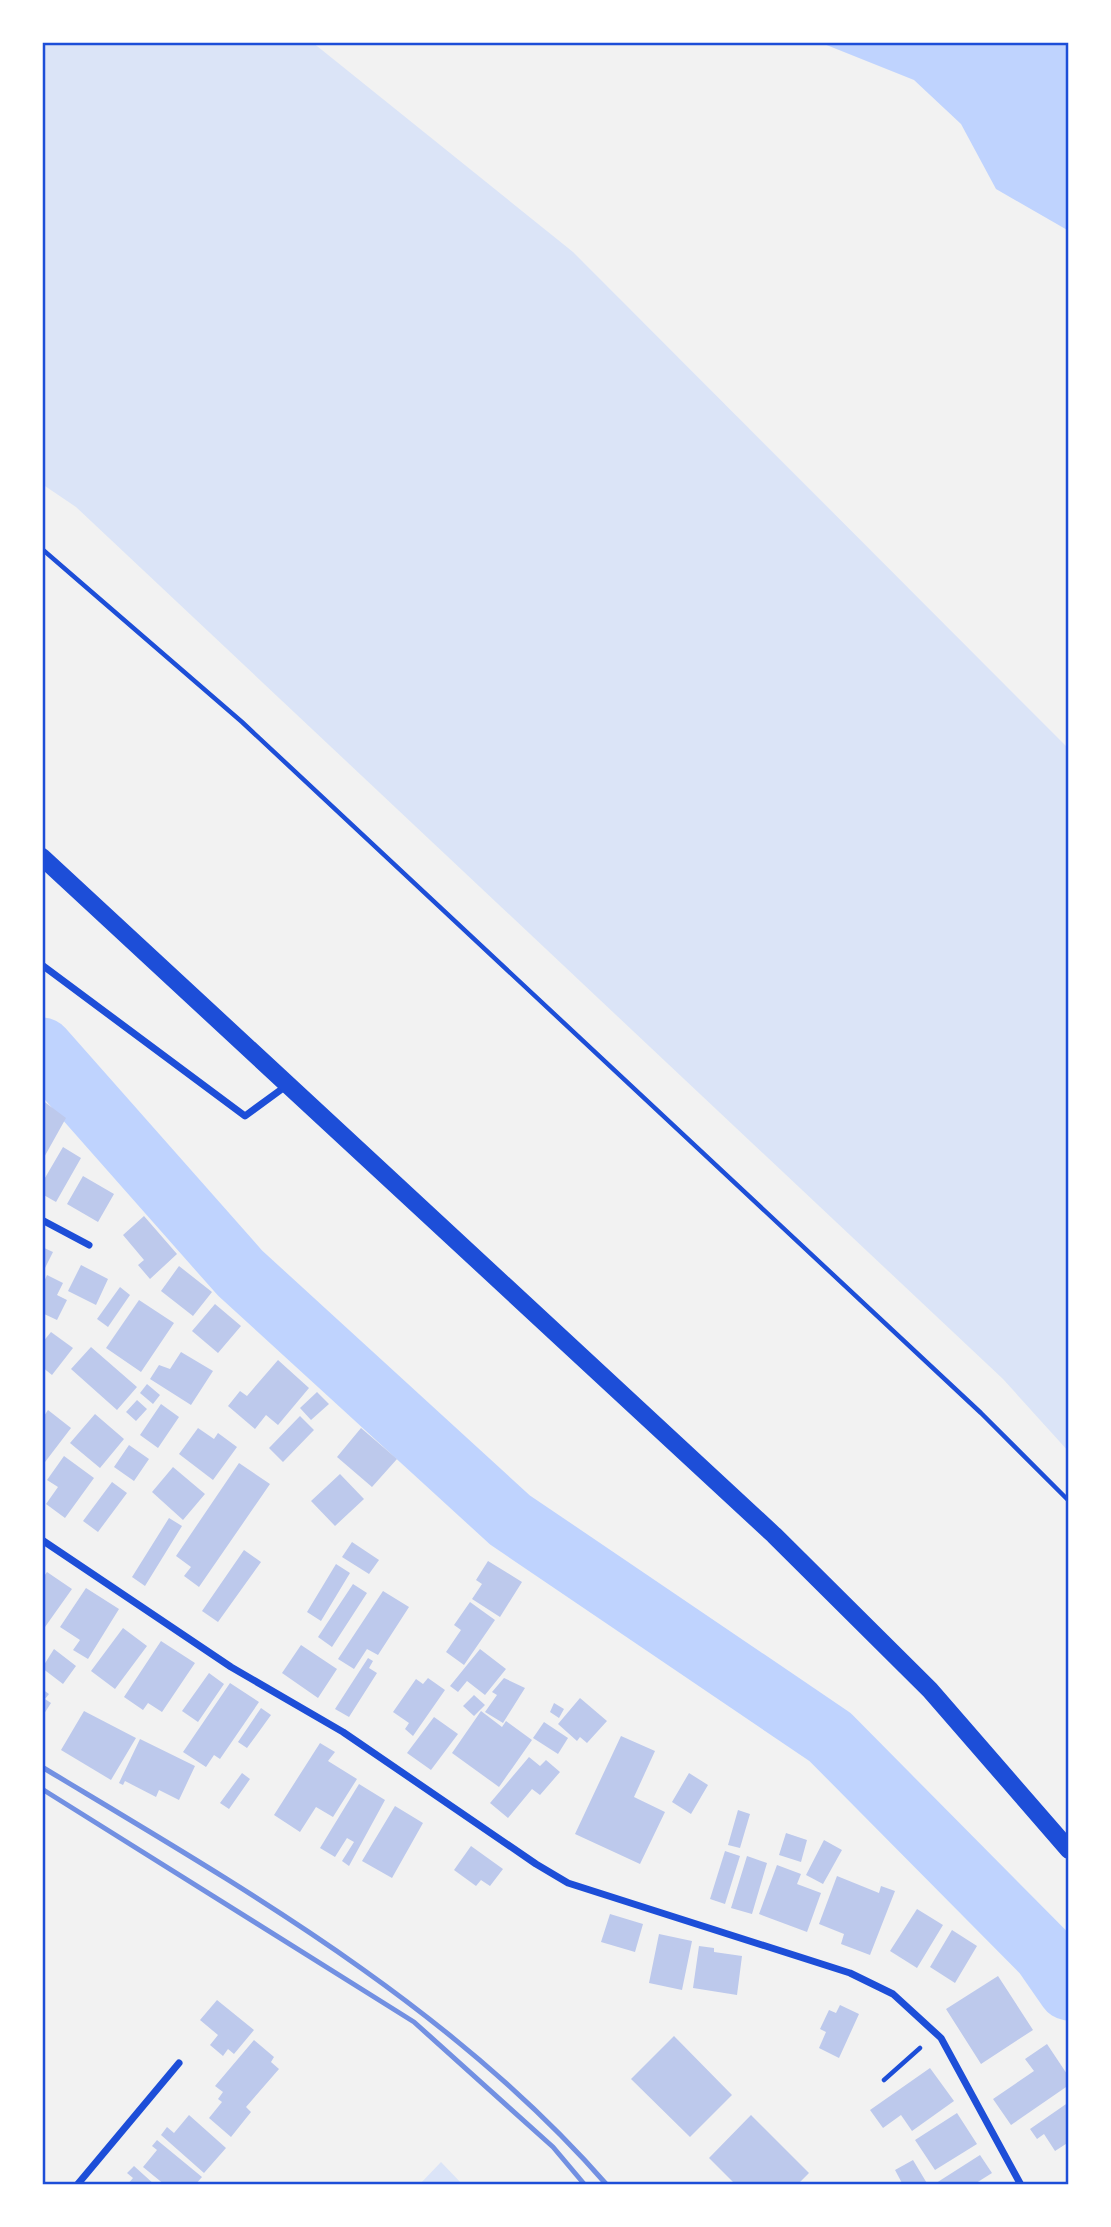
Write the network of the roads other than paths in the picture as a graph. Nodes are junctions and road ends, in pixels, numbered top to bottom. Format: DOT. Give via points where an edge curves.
graph roads {
  1 [pos="42,857"];
  2 [pos="42,965"];
  3 [pos="288,1085"];
  4 [pos="42,1220"];
  5 [pos="89,1245"];
  6 [pos="42,1540"];
  7 [pos="1069,1850"];
  8 [pos="180,2063"];
  9 [pos="77,2185"];
  10 [pos="1021,2185"];
  1 -- 3 [label="main road"];
  2 -- 3 [label="street" via="245,1116"];
  3 -- 7 [label="main road" via="774,1535 930,1690"];
  4 -- 5 [label="street"];
  6 -- 10 [label="street" via="231,1667 344,1732 568,1883 850,1973 893,1994 941,2038"];
  8 -- 9 [label="street"];
}
